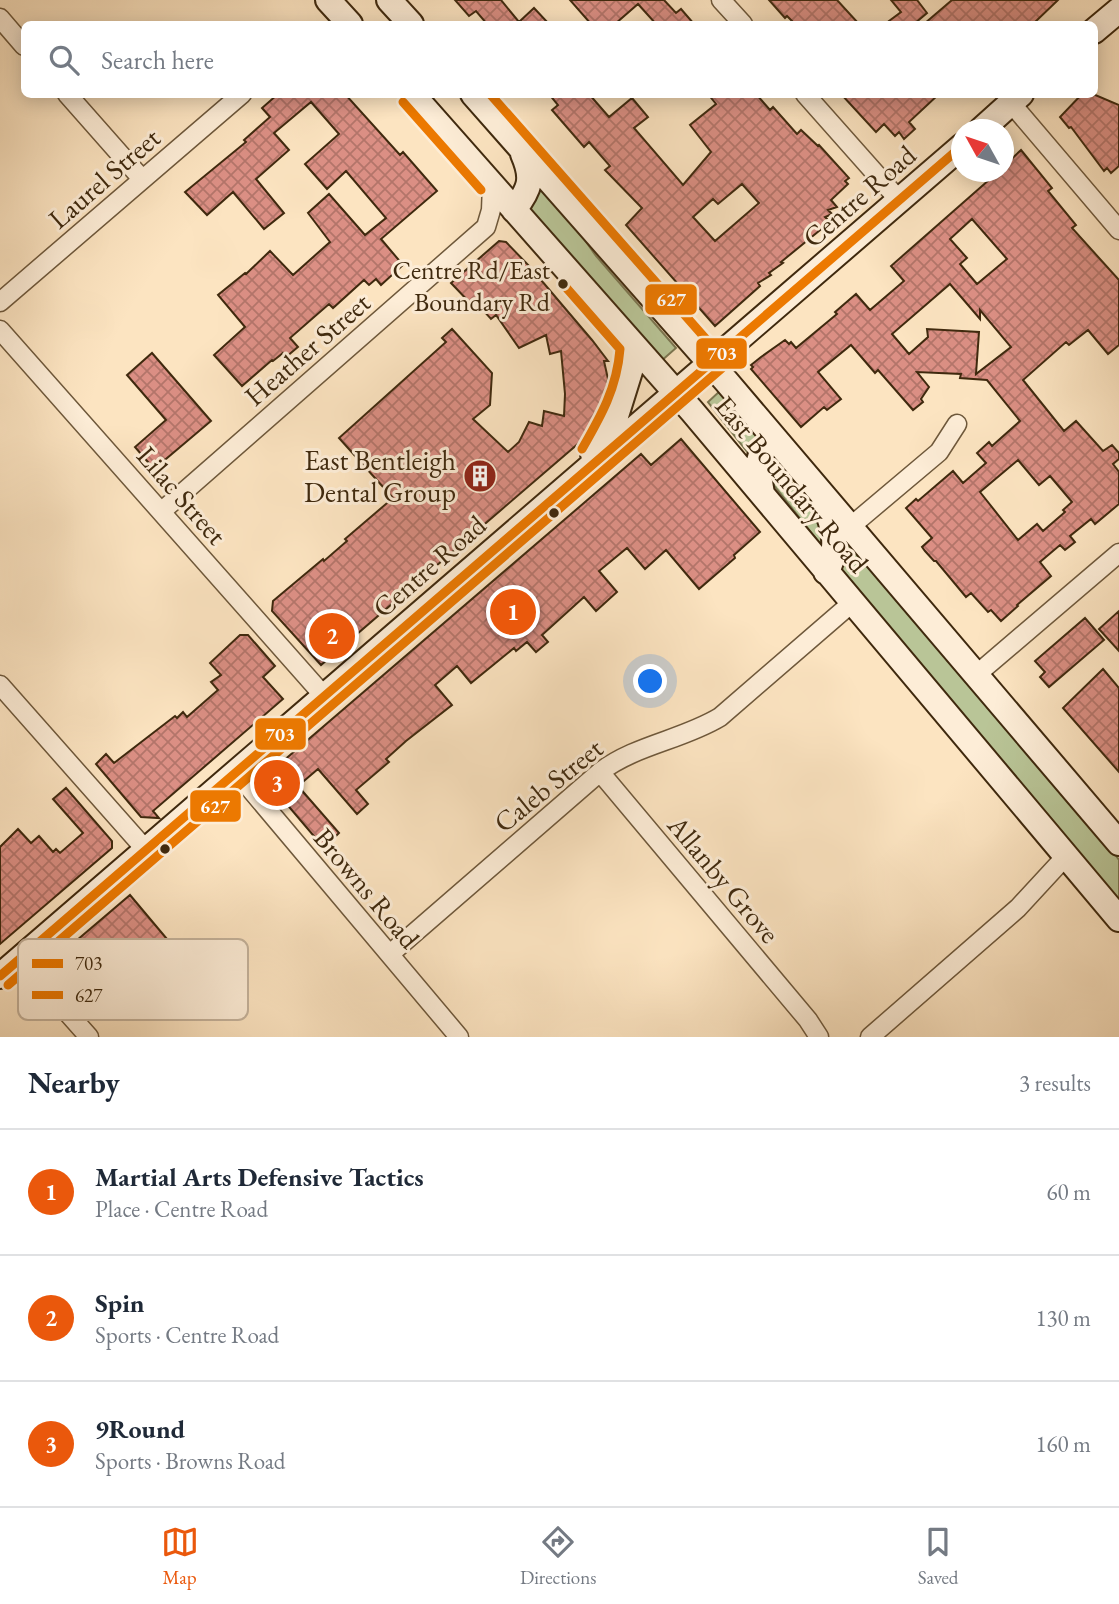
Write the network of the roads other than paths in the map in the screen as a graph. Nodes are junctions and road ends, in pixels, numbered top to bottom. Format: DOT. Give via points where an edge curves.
graph roads {
  1 [pos="389,0"];
  2 [pos="721,0"];
  3 [pos="1119,10"];
  4 [pos="0,18"];
  5 [pos="408,21"];
  6 [pos="740,21"];
  7 [pos="1098,28"];
  8 [pos="21,42"];
  9 [pos="71,98"];
  10 [pos="237,98"];
  11 [pos="416,98"];
  12 [pos="477,98"];
  13 [pos="809,98"];
  14 [pos="1016,99"];
  15 [pos="993,119"];
  16 [pos="520,146"];
  17 [pos="951,155"];
  18 [pos="142,179"];
  19 [pos="492,185"];
  20 [pos="899,200"];
  21 [pos="514,210"];
  22 [pos="486,227"];
  23 [pos="1119,230"];
  24 [pos="0,302"];
  25 [pos="0,330"];
  26 [pos="633,345"];
  27 [pos="711,363"];
  28 [pos="676,393"];
  29 [pos="957,424"];
  30 [pos="776,440"];
  31 [pos="580,474"];
  32 [pos="809,480"];
  33 [pos="762,494"];
  34 [pos="162,511"];
  35 [pos="850,527"];
  36 [pos="1119,553"];
  37 [pos="826,572"];
  38 [pos="853,602"];
  39 [pos="976,676"];
  40 [pos="0,685"];
  41 [pos="324,696"];
  42 [pos="236,772"];
  43 [pos="600,772"];
  44 [pos="1119,843"];
  45 [pos="146,850"];
  46 [pos="1071,862"];
  47 [pos="1119,919"];
  48 [pos="43,939"];
  49 [pos="390,954"];
  50 [pos="18,961"];
  51 [pos="0,976"];
  52 [pos="74,1020"];
  53 [pos="808,1020"];
  54 [pos="89,1037"];
  55 [pos="459,1037"];
  56 [pos="819,1037"];
  57 [pos="828,1037"];
  58 [pos="870,1037"];
  1 -- 5 [label="main road"];
  2 -- 6 [label="street"];
  3 -- 7 [label="main road"];
  4 -- 8 [label="street"];
  9 -- 18 [label="street"];
  10 -- 18 [label="street, Laurel Street"];
  11 -- 19 [label="main road, East Boundary Road"];
  12 -- 16 [label="main road, East Boundary Road"];
  13 -- 20 [label="street"];
  14 -- 15 [label="main road"];
  14 -- 23 [label="street"];
  16 -- 21 [label="main road" via="530,180"];
  16 -- 27 [label="main road, East Boundary Road"];
  17 -- 20 [label="main road, Centre Road"];
  18 -- 24 [label="street, Laurel Street"];
  19 -- 21 [label="main road, East Boundary Road"];
  19 -- 22 [label="street"];
  20 -- 27 [label="main road, Centre Road"];
  21 -- 22 [label="street, Heather Street"];
  21 -- 26 [label="main road, East Boundary Road"];
  22 -- 34 [label="street, Heather Street"];
  25 -- 34 [label="street, Lilac Street"];
  26 -- 28 [label="main road, East Boundary Road"];
  26 -- 31 [label="main road" via="616,416"];
  27 -- 28 [label="main road, Centre Road"];
  27 -- 30 [label="main road, East Boundary Road"];
  28 -- 31 [label="main road, Centre Road"];
  28 -- 33 [label="main road, East Boundary Road"];
  29 -- 35 [label="street" via="939,452"];
  30 -- 32 [label="main road, East Boundary Road"];
  30 -- 33 [label="main road" via="758,458"];
  31 -- 41 [label="main road, Centre Road"];
  32 -- 35 [label="main road, East Boundary Road"];
  32 -- 37 [label="main road" via="833,531 835,556"];
  33 -- 37 [label="main road, East Boundary Road"];
  34 -- 41 [label="street, Lilac Street"];
  35 -- 39 [label="main road, East Boundary Road"];
  36 -- 39 [label="street"];
  37 -- 38 [label="main road, East Boundary Road"];
  38 -- 43 [label="street, Caleb Street" via="720,717 619,758"];
  38 -- 46 [label="main road, East Boundary Road"];
  39 -- 44 [label="main road, East Boundary Road"];
  40 -- 45 [label="street"];
  41 -- 42 [label="main road, Centre Road"];
  42 -- 45 [label="main road, Centre Road"];
  42 -- 49 [label="street, Browns Road"];
  43 -- 49 [label="street, Caleb Street"];
  43 -- 53 [label="street, Allanby Grove"];
  45 -- 48 [label="main road, Centre Road"];
  46 -- 47 [label="main road, East Boundary Road"];
  46 -- 58 [label="street"];
  49 -- 55 [label="street, Browns Road"];
  50 -- 51 [label="main road, Centre Road"];
  52 -- 54 [label="street"];
  53 -- 56 [label="street, Allanby Grove"];
  53 -- 57 [label="street, Allanby Grove"];
}
